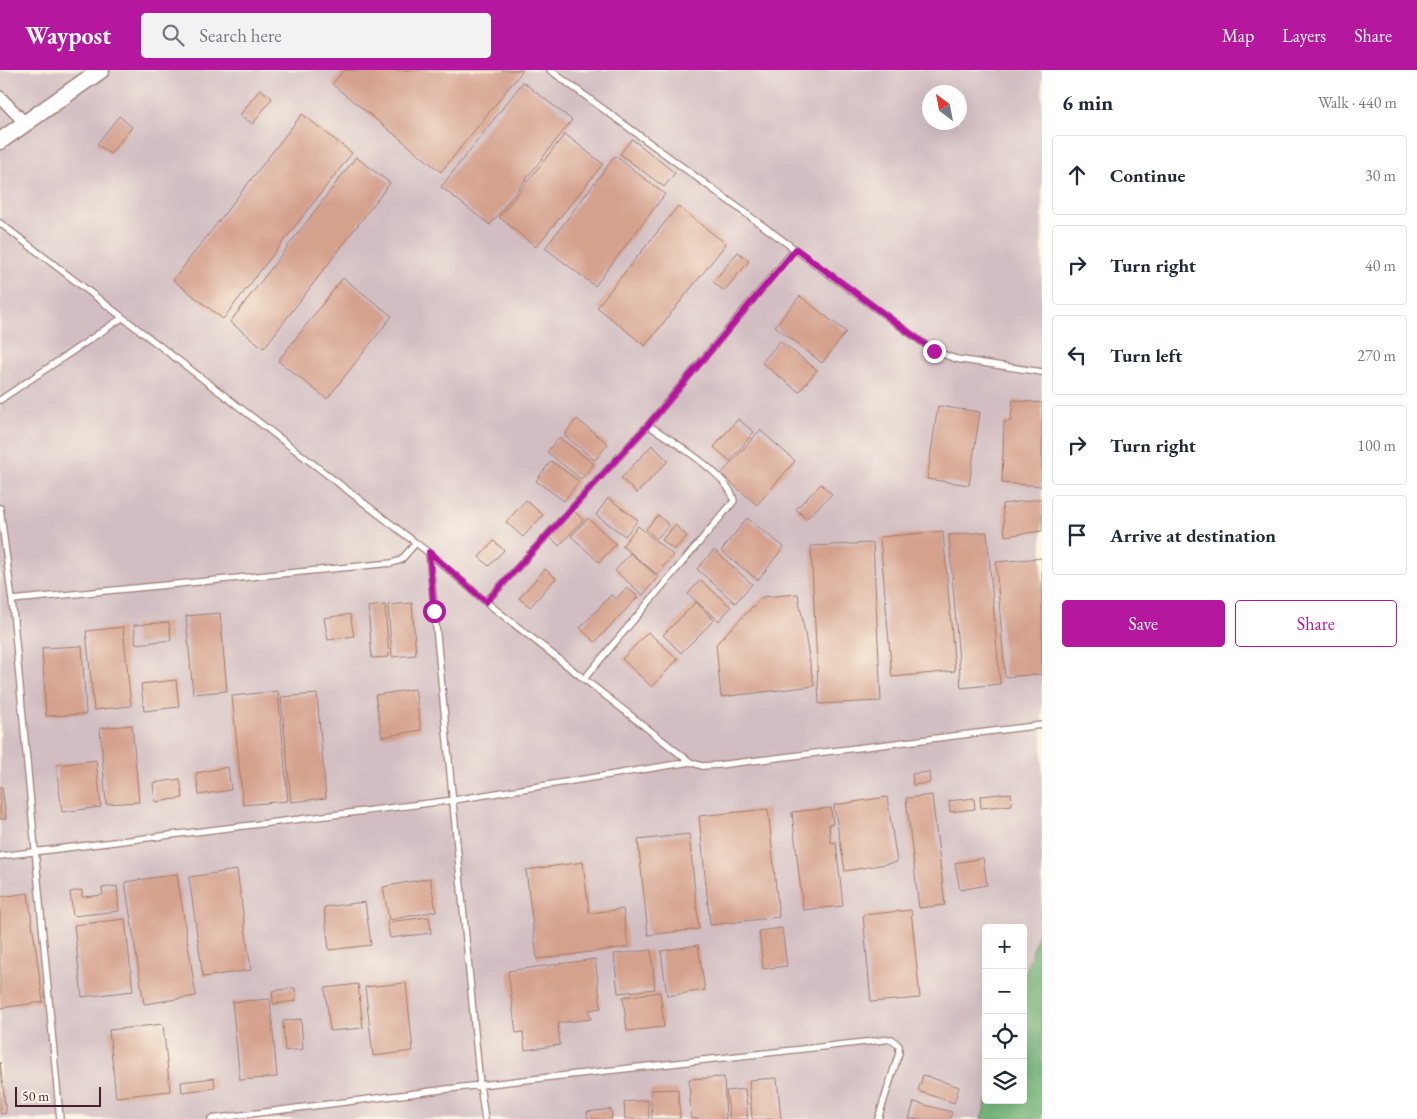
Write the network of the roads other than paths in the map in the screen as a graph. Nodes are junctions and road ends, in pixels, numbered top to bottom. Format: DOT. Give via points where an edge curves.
graph roads {
  1 [pos="101,70"];
  2 [pos="550,70"];
  3 [pos="0,97"];
  4 [pos="25,123"];
  5 [pos="0,142"];
  6 [pos="0,223"];
  7 [pos="796,249"];
  8 [pos="122,318"];
  9 [pos="1042,372"];
  10 [pos="0,400"];
  11 [pos="648,425"];
  12 [pos="0,508"];
  13 [pos="416,544"];
  14 [pos="429,552"];
  15 [pos="12,600"];
  16 [pos="486,602"];
  17 [pos="584,678"];
  18 [pos="1042,725"];
  19 [pos="690,762"];
  20 [pos="454,800"];
  21 [pos="36,852"];
  22 [pos="0,856"];
  23 [pos="480,1085"];
  24 [pos="60,1119"];
  25 [pos="211,1119"];
  26 [pos="485,1119"];
  27 [pos="878,1119"];
  1 -- 4 [label="street"];
  2 -- 7 [label="lane"];
  3 -- 4 [label="street"];
  4 -- 5 [label="street"];
  6 -- 8 [label="lane"];
  7 -- 9 [label="lane" via="934,351 956,359"];
  7 -- 11 [label="lane"];
  8 -- 10 [label="lane"];
  8 -- 13 [label="lane"];
  11 -- 16 [label="lane"];
  11 -- 17 [label="lane" via="708,468 729,489 734,501"];
  12 -- 15 [label="lane"];
  13 -- 14 [label="lane"];
  13 -- 15 [label="lane" via="401,560 392,562"];
  14 -- 16 [label="lane"];
  14 -- 20 [label="lane"];
  15 -- 21 [label="lane"];
  16 -- 17 [label="lane"];
  17 -- 19 [label="lane"];
  18 -- 19 [label="lane" via="728,764 702,766"];
  19 -- 20 [label="lane"];
  20 -- 21 [label="lane"];
  20 -- 23 [label="lane"];
  21 -- 22 [label="lane"];
  21 -- 24 [label="lane"];
  23 -- 25 [label="lane"];
  23 -- 26 [label="lane"];
  23 -- 27 [label="lane" via="892,1039 899,1046 899,1053"];
}
